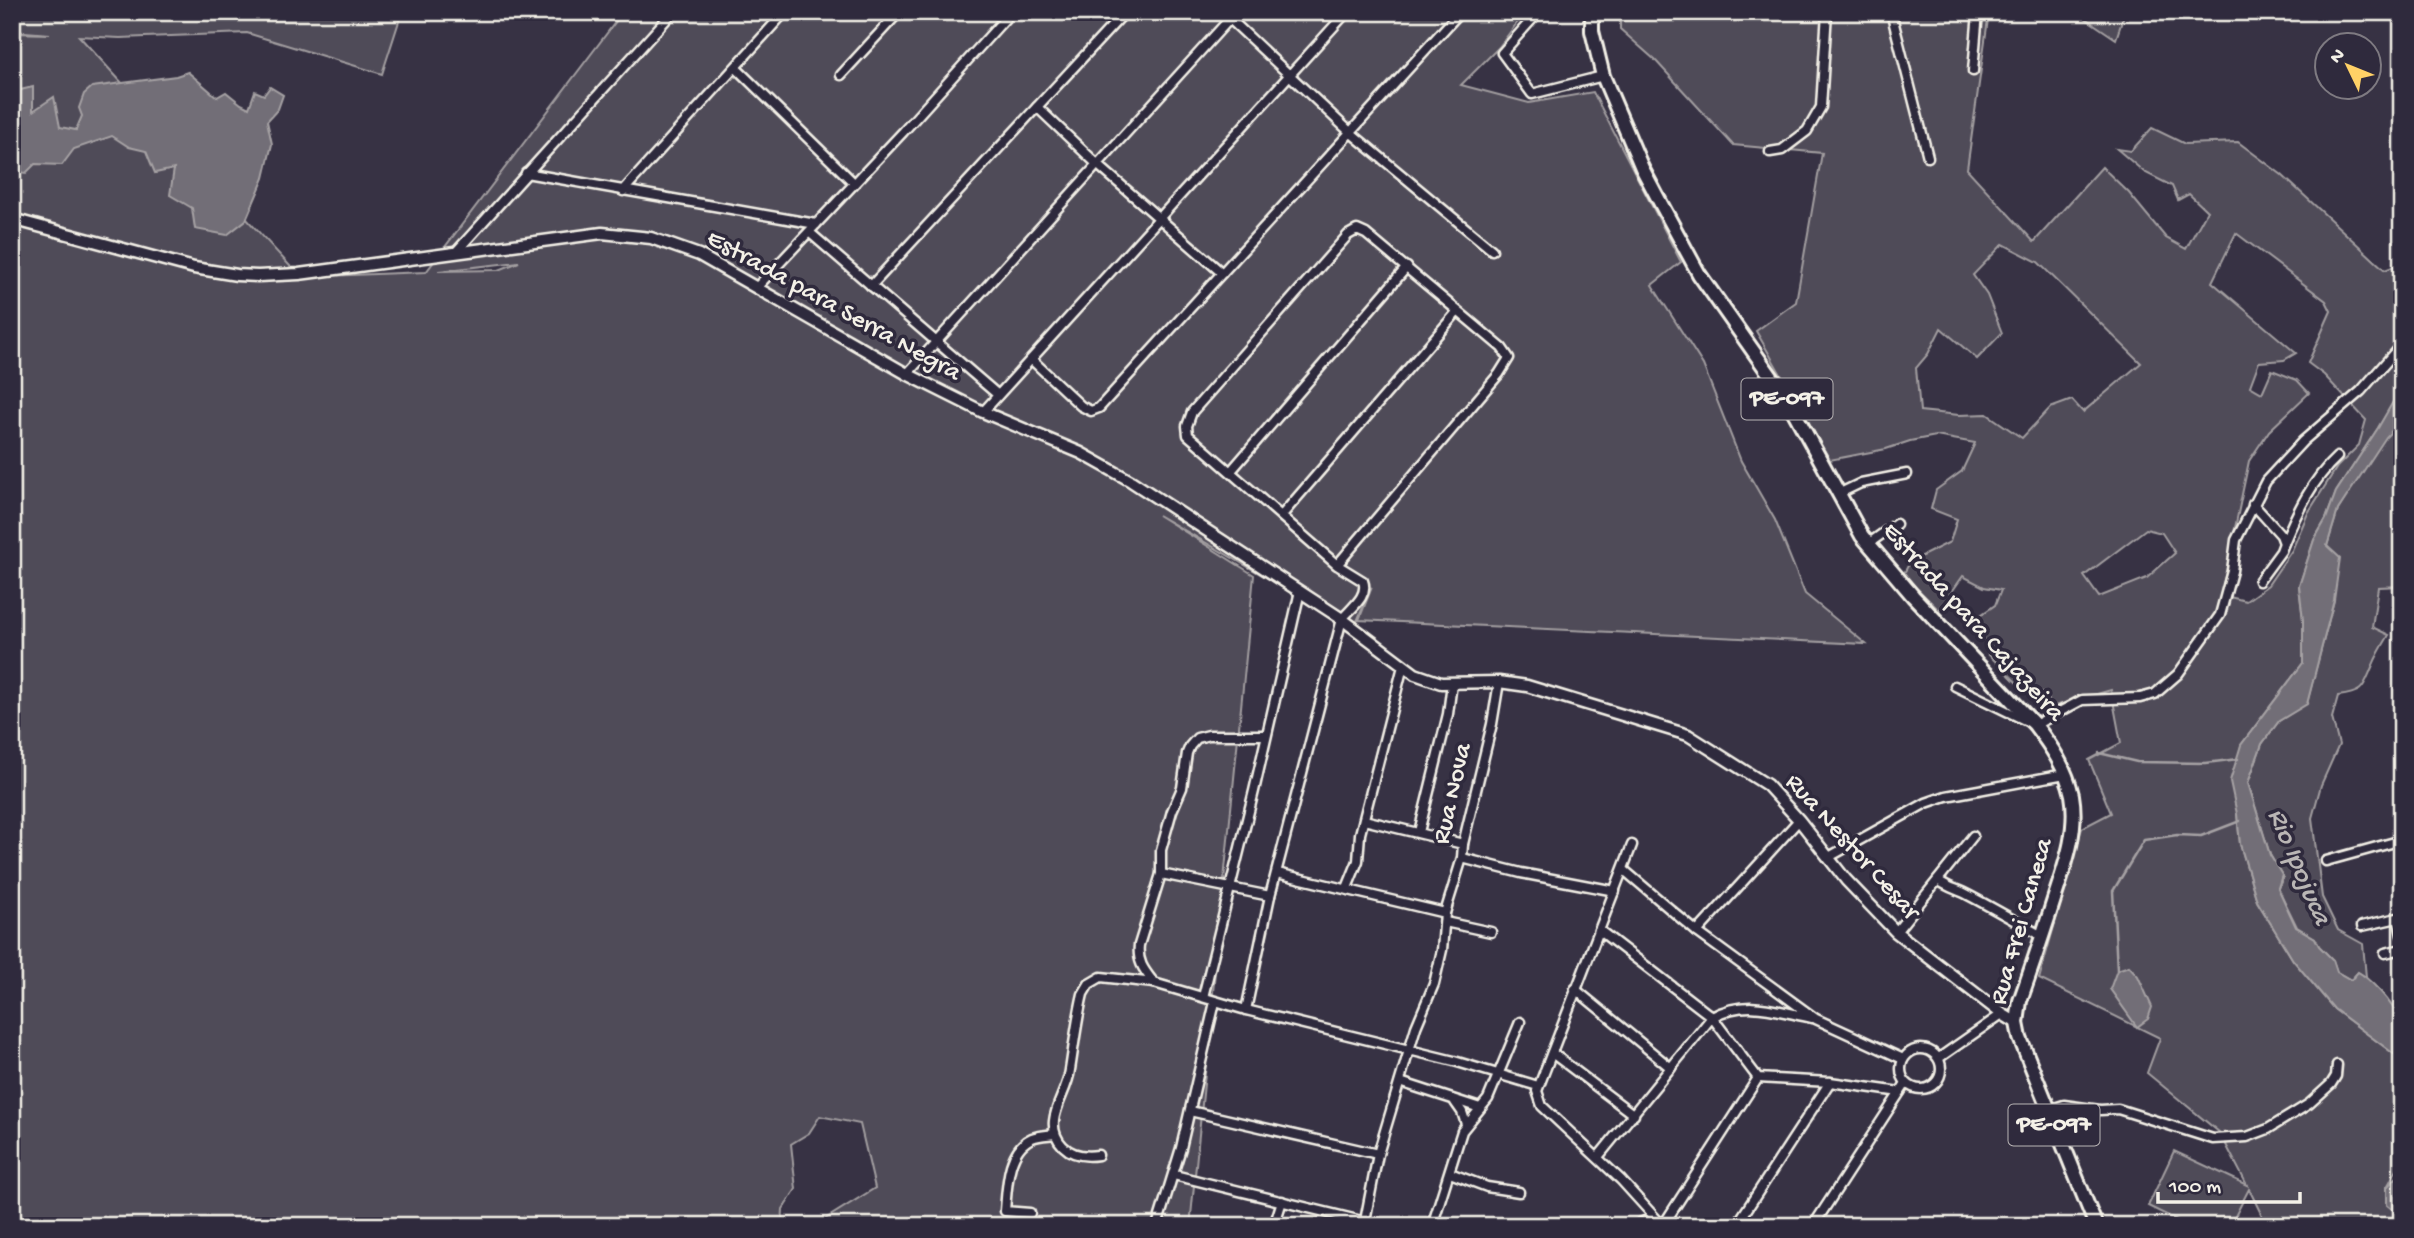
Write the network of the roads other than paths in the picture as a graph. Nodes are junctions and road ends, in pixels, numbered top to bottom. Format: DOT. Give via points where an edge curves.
graph roads {
  1 [pos="673,12"];
  2 [pos="785,12"];
  3 [pos="899,12"];
  4 [pos="1011,12"];
  5 [pos="1125,12"];
  6 [pos="1347,12"];
  7 [pos="1460,12"];
  8 [pos="1592,12"];
  9 [pos="1827,12"];
  10 [pos="1891,12"];
  11 [pos="1978,12"];
  12 [pos="1233,16"];
  13 [pos="1535,16"];
  14 [pos="736,68"];
  15 [pos="1973,71"];
  16 [pos="841,75"];
  17 [pos="1290,76"];
  18 [pos="1603,76"];
  19 [pos="1037,107"];
  20 [pos="1350,132"];
  21 [pos="1770,152"];
  22 [pos="1927,157"];
  23 [pos="1098,165"];
  24 [pos="526,173"];
  25 [pos="854,183"];
  26 [pos="624,191"];
  27 [pos="12,219"];
  28 [pos="1160,220"];
  29 [pos="813,228"];
  30 [pos="1492,250"];
  31 [pos="455,253"];
  32 [pos="1406,267"];
  33 [pos="1222,273"];
  34 [pos="871,286"];
  35 [pos="756,288"];
  36 [pos="1457,312"];
  37 [pos="936,341"];
  38 [pos="2402,344"];
  39 [pos="1032,360"];
  40 [pos="908,374"];
  41 [pos="998,395"];
  42 [pos="983,412"];
  43 [pos="2337,457"];
  44 [pos="1231,471"];
  45 [pos="1907,474"];
  46 [pos="1838,494"];
  47 [pos="2253,504"];
  48 [pos="1282,515"];
  49 [pos="1896,524"];
  50 [pos="2284,543"];
  51 [pos="1868,544"];
  52 [pos="1338,565"];
  53 [pos="2259,581"];
  54 [pos="1300,591"];
  55 [pos="1342,619"];
  56 [pos="1403,666"];
  57 [pos="1499,682"];
  58 [pos="1452,683"];
  59 [pos="1955,686"];
  60 [pos="2035,724"];
  61 [pos="1266,735"];
  62 [pos="2054,751"];
  63 [pos="2065,774"];
  64 [pos="1364,820"];
  65 [pos="1799,820"];
  66 [pos="1419,832"];
  67 [pos="1973,836"];
  68 [pos="2402,840"];
  69 [pos="1463,844"];
  70 [pos="1632,845"];
  71 [pos="1829,857"];
  72 [pos="1462,858"];
  73 [pos="2326,861"];
  74 [pos="1624,870"];
  75 [pos="1277,873"];
  76 [pos="1161,874"];
  77 [pos="1938,880"];
  78 [pos="1231,887"];
  79 [pos="1347,888"];
  80 [pos="1615,891"];
  81 [pos="1270,896"];
  82 [pos="1445,918"];
  83 [pos="2400,918"];
  84 [pos="2362,926"];
  85 [pos="1599,930"];
  86 [pos="1491,932"];
  87 [pos="1697,932"];
  88 [pos="1896,932"];
  89 [pos="2402,935"];
  90 [pos="2042,936"];
  91 [pos="2402,948"];
  92 [pos="2385,953"];
  93 [pos="1154,983"];
  94 [pos="1575,989"];
  95 [pos="1203,997"];
  96 [pos="1215,1002"];
  97 [pos="1245,1010"];
  98 [pos="2002,1014"];
  99 [pos="1712,1017"];
  100 [pos="1816,1019"];
  101 [pos="1520,1022"];
  102 [pos="2017,1023"];
  103 [pos="1410,1049"];
  104 [pos="1552,1053"];
  105 [pos="1939,1058"];
  106 [pos="1903,1059"];
  107 [pos="2337,1065"];
  108 [pos="1671,1068"];
  109 [pos="1500,1075"];
  110 [pos="1758,1078"];
  111 [pos="1399,1082"];
  112 [pos="1830,1082"];
  113 [pos="1906,1083"];
  114 [pos="1538,1086"];
  115 [pos="1899,1092"];
  116 [pos="1454,1101"];
  117 [pos="1480,1108"];
  118 [pos="2048,1110"];
  119 [pos="1190,1111"];
  120 [pos="1634,1115"];
  121 [pos="1466,1124"];
  122 [pos="1055,1134"];
  123 [pos="1378,1154"];
  124 [pos="1098,1155"];
  125 [pos="1598,1157"];
  126 [pos="1450,1173"];
  127 [pos="1174,1175"];
  128 [pos="1519,1192"];
  129 [pos="1282,1200"];
  130 [pos="1030,1213"];
  131 [pos="1364,1221"];
  132 [pos="1664,1224"];
  133 [pos="1157,1226"];
  134 [pos="1274,1226"];
  135 [pos="1382,1226"];
  136 [pos="1432,1226"];
  137 [pos="1633,1226"];
  138 [pos="1736,1226"];
  139 [pos="1813,1226"];
  140 [pos="2096,1226"];
  1 -- 24 [label="street"];
  2 -- 14 [label="street"];
  3 -- 16 [label="street"];
  4 -- 25 [label="street"];
  5 -- 19 [label="street"];
  6 -- 17 [label="street"];
  7 -- 20 [label="street"];
  8 -- 18 [label="main road, Estrada para Cajazeira / PE-097"];
  9 -- 21 [label="street" via="1821,107 1807,131 1782,150"];
  10 -- 22 [label="street"];
  11 -- 15 [label="street"];
  12 -- 17 [label="street"];
  12 -- 23 [label="street"];
  13 -- 18 [label="street" via="1502,53 1532,94"];
  14 -- 25 [label="street"];
  14 -- 26 [label="street"];
  17 -- 20 [label="street"];
  17 -- 28 [label="street"];
  18 -- 46 [label="main road, Estrada para Cajazeira / PE-097" via="1642,168 1683,246 1787,399"];
  19 -- 23 [label="street"];
  19 -- 34 [label="street"];
  20 -- 30 [label="street"];
  20 -- 33 [label="street"];
  23 -- 28 [label="street"];
  23 -- 37 [label="street"];
  24 -- 26 [label="street"];
  24 -- 31 [label="street"];
  25 -- 29 [label="street"];
  26 -- 29 [label="street"];
  27 -- 31 [label="street, Estrada para Serra Negra" via="194,268 237,275 299,274"];
  28 -- 33 [label="street"];
  28 -- 39 [label="street"];
  29 -- 34 [label="street"];
  29 -- 35 [label="street"];
  31 -- 35 [label="street, Estrada para Serra Negra" via="602,233 651,238 699,255"];
  32 -- 36 [label="street"];
  32 -- 44 [label="street"];
  32 -- 44 [label="street" via="1362,231 1353,231 1192,412 1188,435"];
  33 -- 39 [label="street" via="1095,411 1081,406"];
  34 -- 37 [label="street"];
  35 -- 40 [label="street, Estrada para Serra Negra"];
  36 -- 48 [label="street"];
  36 -- 52 [label="street" via="1509,358"];
  37 -- 40 [label="street"];
  37 -- 41 [label="street"];
  38 -- 47 [label="street" via="2361,391 2286,457"];
  39 -- 41 [label="street"];
  40 -- 42 [label="street, Estrada para Serra Negra"];
  41 -- 42 [label="street"];
  42 -- 54 [label="street, Estrada para Serra Negra" via="1082,453"];
  43 -- 50 [label="street" via="2298,511"];
  44 -- 48 [label="street"];
  45 -- 46 [label="street" via="1861,483"];
  46 -- 51 [label="main road, Estrada para Cajazeira / PE-097"];
  47 -- 50 [label="street"];
  47 -- 60 [label="street" via="2236,540 2220,615 2167,686 2140,698 2082,700"];
  48 -- 52 [label="street"];
  49 -- 51 [label="street"];
  50 -- 53 [label="street"];
  51 -- 60 [label="main road, Estrada para Cajazeira / PE-097"];
  52 -- 55 [label="street" via="1365,585 1364,594"];
  54 -- 55 [label="street, Rua Nestor Cesar"];
  54 -- 61 [label="street"];
  55 -- 56 [label="street, Rua Nestor Cesar"];
  55 -- 75 [label="street"];
  56 -- 58 [label="street, Rua Nestor Cesar" via="1426,679"];
  56 -- 64 [label="street"];
  57 -- 58 [label="street, Rua Nestor Cesar"];
  57 -- 65 [label="street, Rua Nestor Cesar" via="1548,692 1688,735 1767,785"];
  57 -- 69 [label="street, Rua Nova"];
  58 -- 66 [label="street"];
  59 -- 60 [label="street"];
  60 -- 62 [label="main road, Estrada para Cajazeira / PE-097"];
  61 -- 76 [label="street" via="1209,735 1193,740 1161,850"];
  61 -- 78 [label="street"];
  62 -- 63 [label="main road, Rua Frei Caneca / PE-097"];
  63 -- 71 [label="street" via="1926,803"];
  63 -- 90 [label="main road, Rua Frei Caneca / PE-097" via="2072,795 2073,830"];
  64 -- 66 [label="street"];
  64 -- 79 [label="street" via="1358,861"];
  65 -- 71 [label="street, Rua Nestor Cesar"];
  65 -- 87 [label="street"];
  66 -- 69 [label="street"];
  67 -- 77 [label="street"];
  68 -- 73 [label="street"];
  69 -- 72 [label="street, Rua Nova"];
  70 -- 74 [label="street"];
  71 -- 88 [label="street, Rua Nestor Cesar"];
  72 -- 80 [label="street"];
  72 -- 82 [label="street, Rua Nova"];
  74 -- 80 [label="street"];
  74 -- 87 [label="street"];
  75 -- 79 [label="street"];
  75 -- 81 [label="street"];
  76 -- 78 [label="street"];
  76 -- 93 [label="street" via="1138,953 1142,968"];
  77 -- 88 [label="street"];
  77 -- 90 [label="street"];
  78 -- 81 [label="street"];
  78 -- 95 [label="street"];
  79 -- 82 [label="street"];
  80 -- 85 [label="street"];
  81 -- 97 [label="street"];
  82 -- 86 [label="street"];
  82 -- 103 [label="street, Rua Nova" via="1434,984"];
  83 -- 84 [label="street"];
  83 -- 89 [label="street"];
  85 -- 94 [label="street"];
  85 -- 99 [label="street"];
  87 -- 100 [label="street"];
  88 -- 98 [label="street, Rua Nestor Cesar"];
  90 -- 102 [label="main road, Rua Frei Caneca / PE-097"];
  91 -- 92 [label="street"];
  93 -- 95 [label="street"];
  93 -- 122 [label="street" via="1101,977 1086,988 1069,1077 1053,1120"];
  94 -- 104 [label="street"];
  94 -- 108 [label="street"];
  95 -- 96 [label="street"];
  96 -- 97 [label="street"];
  96 -- 119 [label="street"];
  97 -- 103 [label="street"];
  98 -- 102 [label="street, Rua Nestor Cesar"];
  98 -- 105 [label="street"];
  99 -- 100 [label="street" via="1737,1006"];
  99 -- 108 [label="street"];
  99 -- 110 [label="street"];
  100 -- 106 [label="street"];
  101 -- 109 [label="street"];
  102 -- 118 [label="main road, Rua Frei Caneca / PE-097"];
  103 -- 109 [label="street"];
  103 -- 111 [label="street, Rua Nova"];
  104 -- 114 [label="street"];
  104 -- 120 [label="street"];
  105 -- 106 [label="street" via="1924,1049"];
  105 -- 113 [label="street" via="1940,1077 1930,1087 1917,1089"];
  106 -- 113 [label="street"];
  107 -- 118 [label="street" via="2331,1084 2309,1104 2247,1137 2213,1139 2118,1109 2064,1105"];
  108 -- 120 [label="street"];
  109 -- 114 [label="street"];
  109 -- 117 [label="street"];
  110 -- 112 [label="street"];
  110 -- 132 [label="street"];
  111 -- 116 [label="street"];
  111 -- 123 [label="street, Rua Nova"];
  112 -- 115 [label="street"];
  112 -- 138 [label="street"];
  113 -- 115 [label="street"];
  114 -- 125 [label="street" via="1542,1105"];
  115 -- 139 [label="street"];
  116 -- 117 [label="street"];
  116 -- 121 [label="street"];
  117 -- 121 [label="street"];
  118 -- 140 [label="main road, Rua Frei Caneca / PE-097"];
  119 -- 123 [label="street"];
  119 -- 127 [label="street"];
  120 -- 125 [label="street"];
  121 -- 126 [label="street"];
  122 -- 124 [label="street" via="1073,1154"];
  122 -- 130 [label="street" via="1033,1138 1015,1155 1005,1210"];
  123 -- 131 [label="street, Rua Nova"];
  125 -- 132 [label="street"];
  126 -- 128 [label="street" via="1487,1187"];
  126 -- 136 [label="street"];
  127 -- 129 [label="street"];
  127 -- 133 [label="street"];
  129 -- 131 [label="street"];
  129 -- 134 [label="street"];
  131 -- 135 [label="street"];
  132 -- 137 [label="street" via="1645,1221"];
}
